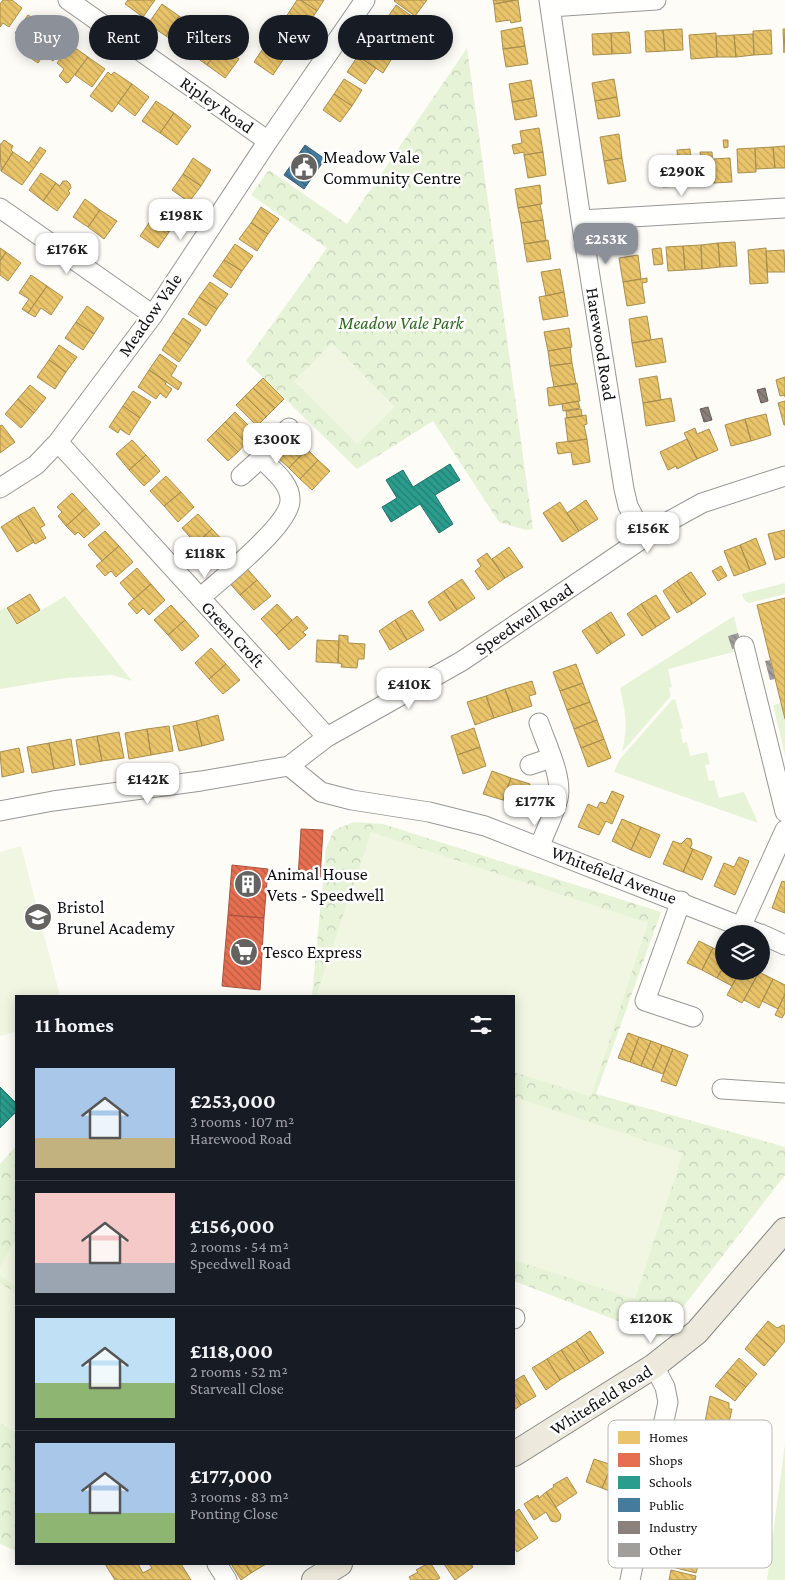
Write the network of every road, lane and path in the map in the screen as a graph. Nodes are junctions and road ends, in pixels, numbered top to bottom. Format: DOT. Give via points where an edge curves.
graph roads {
  1 [pos="68,0"];
  2 [pos="365,0"];
  3 [pos="656,0"];
  4 [pos="550,4"];
  5 [pos="268,141"];
  6 [pos="0,208"];
  7 [pos="785,208"];
  8 [pos="581,220"];
  9 [pos="153,315"];
  10 [pos="289,428"];
  11 [pos="58,442"];
  12 [pos="261,458"];
  13 [pos="241,476"];
  14 [pos="785,476"];
  15 [pos="0,488"];
  16 [pos="644,537"];
  17 [pos="200,598"];
  18 [pos="744,646"];
  19 [pos="539,723"];
  20 [pos="327,737"];
  21 [pos="551,758"];
  22 [pos="530,765"];
  23 [pos="289,766"];
  24 [pos="785,808"];
  25 [pos="0,811"];
  26 [pos="785,830"];
  27 [pos="540,846"];
  28 [pos="681,901"];
  29 [pos="742,925"];
  30 [pos="770,938"];
  31 [pos="785,945"];
  32 [pos="693,1017"];
  33 [pos="722,1089"];
  34 [pos="785,1093"];
  35 [pos="785,1230"];
  36 [pos="654,1366"];
  37 [pos="664,1420"];
  38 [pos="515,1453"];
  39 [pos="217,1565"];
  40 [pos="338,1565"];
  41 [pos="227,1580"];
  42 [pos="314,1580"];
  1 -- 5 [label="street, Ripley Road"];
  2 -- 5 [label="street, Meadow Vale"];
  3 -- 4 [label="street"];
  4 -- 8 [label="street, Harewood Road"];
  5 -- 9 [label="street, Meadow Vale"];
  6 -- 9 [label="street"];
  7 -- 8 [label="street"];
  8 -- 16 [label="street, Harewood Road" via="624,489 628,506"];
  9 -- 11 [label="street, Meadow Vale"];
  10 -- 12 [label="street"];
  11 -- 15 [label="street, Meadow Vale" via="36,465"];
  11 -- 17 [label="street, Green Croft"];
  12 -- 13 [label="street"];
  12 -- 17 [label="street" via="286,484 290,501 285,516 269,535"];
  14 -- 16 [label="street, Speedwell Road" via="702,503"];
  16 -- 20 [label="street, Speedwell Road" via="462,661"];
  17 -- 20 [label="street, Green Croft"];
  18 -- 24 [label="street"];
  19 -- 21 [label="street"];
  20 -- 23 [label="street, Speedwell Road"];
  21 -- 22 [label="street"];
  21 -- 27 [label="street" via="558,780 558,799"];
  23 -- 25 [label="street, Speedwell Road"];
  23 -- 27 [label="street, Whitefield Avenue" via="321,792 430,812 485,826"];
  26 -- 29 [label="street"];
  27 -- 28 [label="street, Whitefield Avenue"];
  28 -- 29 [label="street, Whitefield Avenue"];
  28 -- 32 [label="street" via="645,1001"];
  30 -- 31 [label="street, Whitefield Avenue"];
  33 -- 34 [label="street"];
  35 -- 36 [label="main road, Whitefield Road" via="698,1332"];
  36 -- 37 [label="street" via="665,1387 668,1402"];
  36 -- 38 [label="main road, Whitefield Road"];
  39 -- 41 [label="street"];
  40 -- 42 [label="main road"];
}
